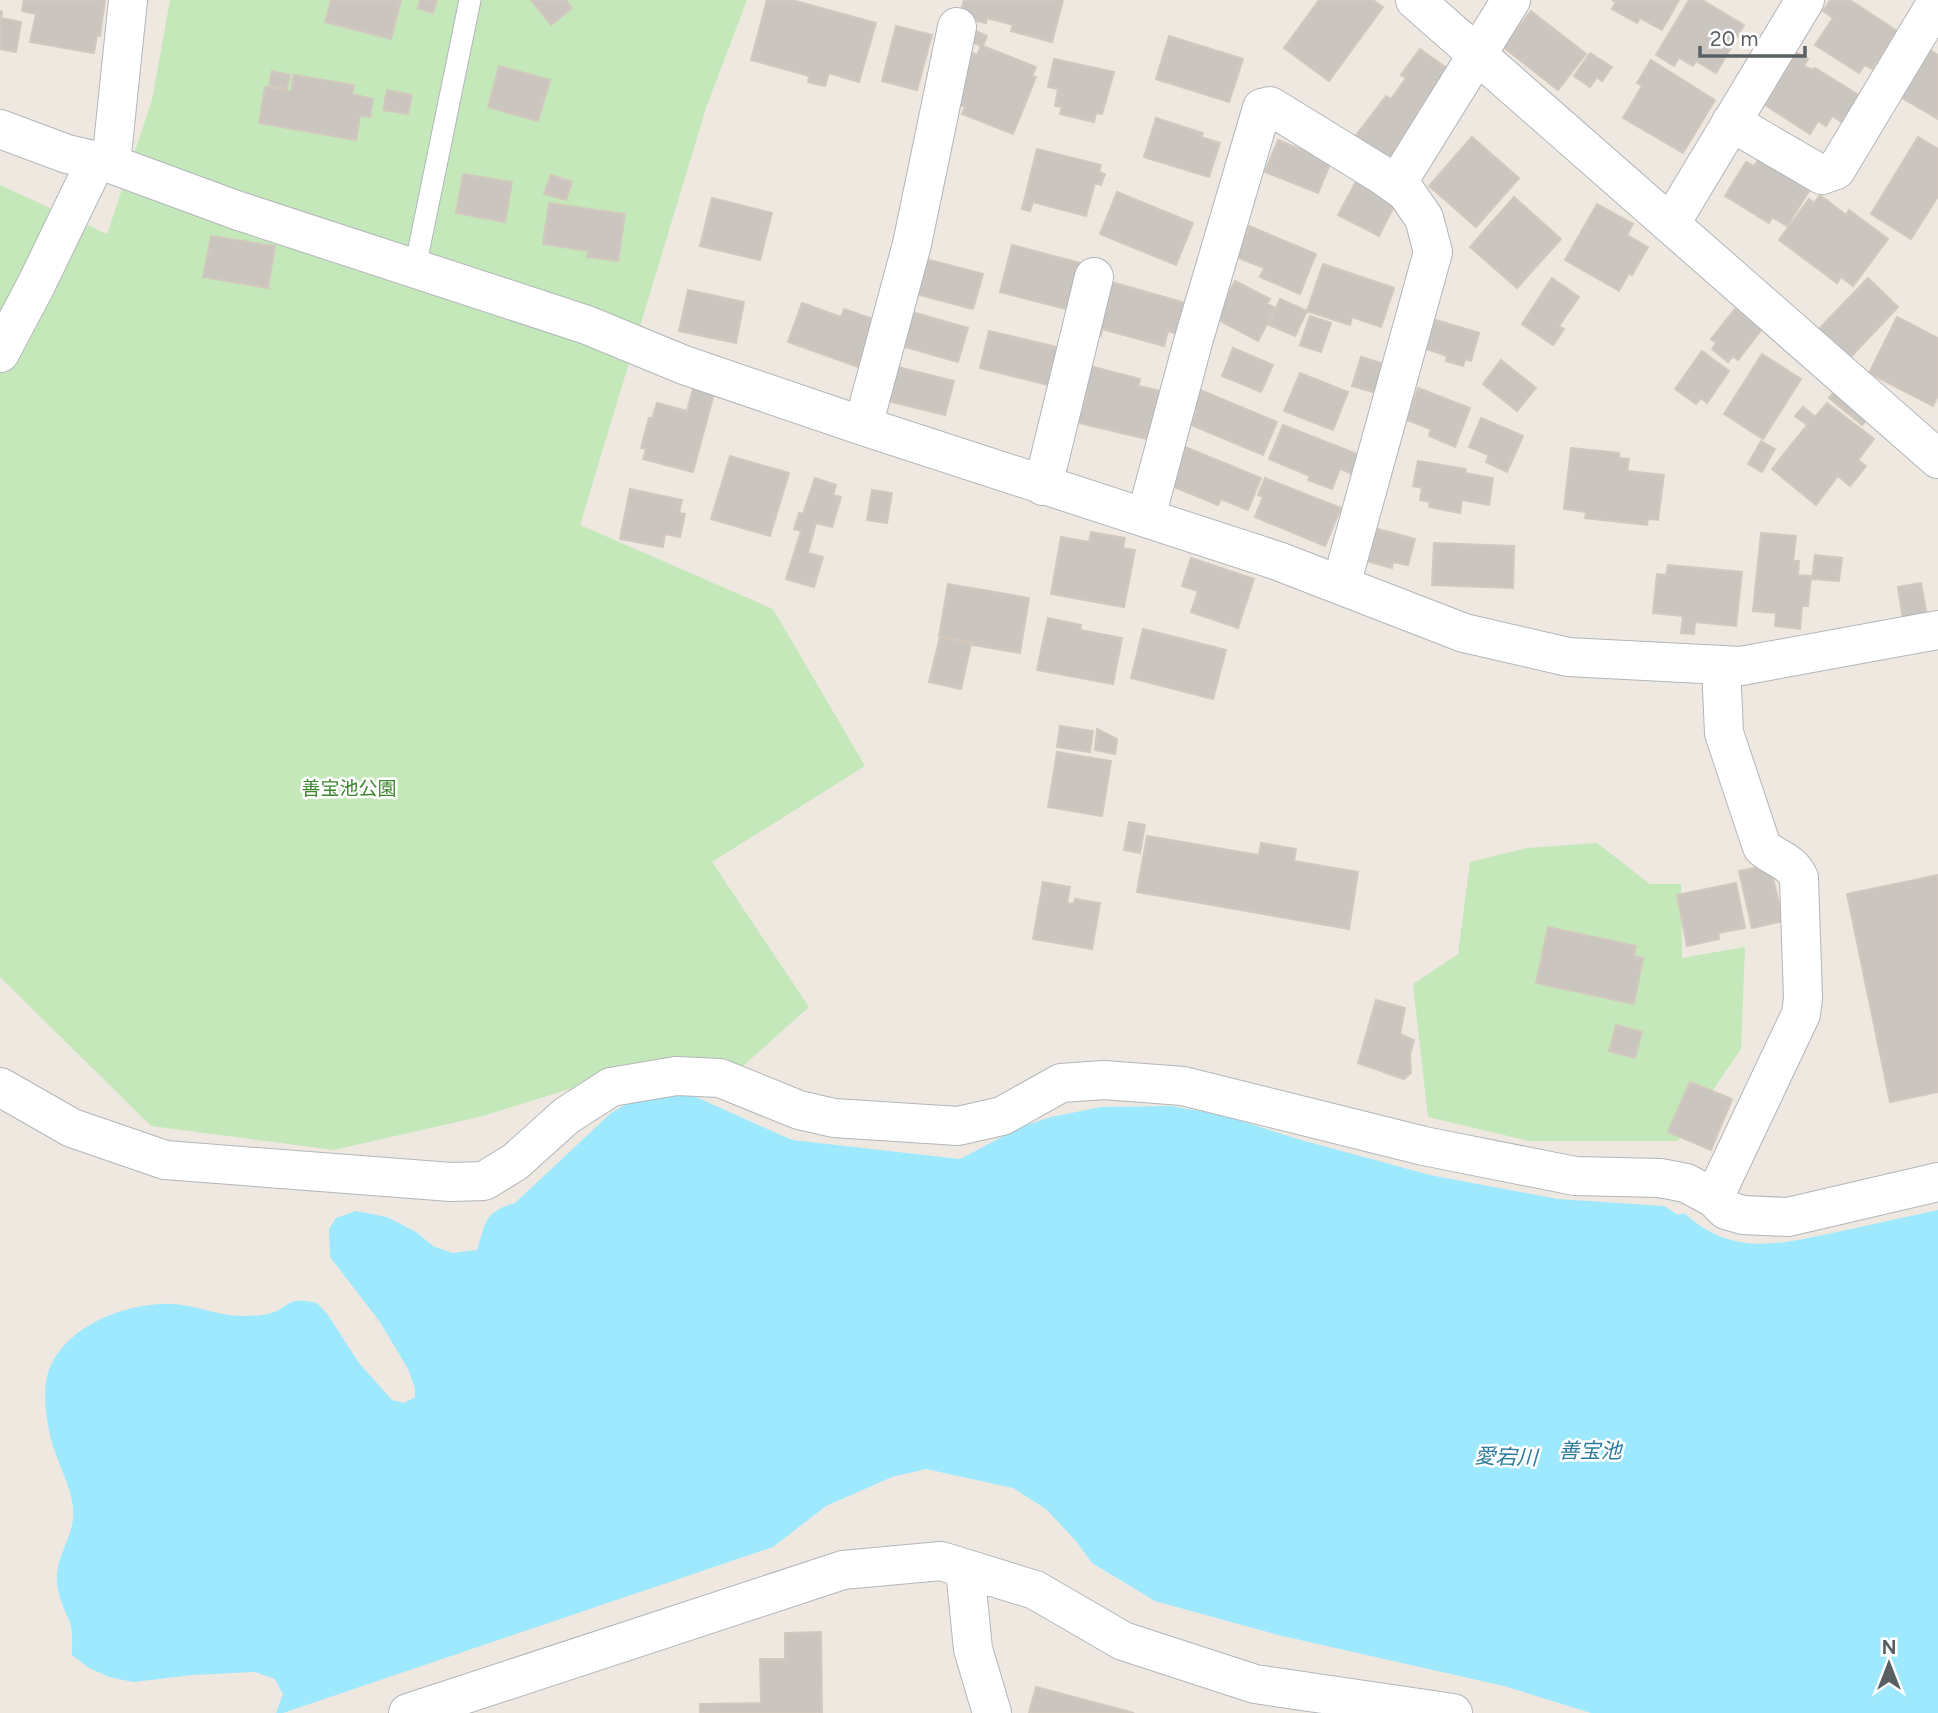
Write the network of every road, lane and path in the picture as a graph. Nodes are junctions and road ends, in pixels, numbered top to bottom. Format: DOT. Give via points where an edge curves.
graph roads {
  1 [pos="128,0"];
  2 [pos="470,0"];
  3 [pos="1415,0"];
  4 [pos="1511,0"];
  5 [pos="1805,0"];
  6 [pos="1938,0"];
  7 [pos="957,27"];
  8 [pos="1479,55"];
  9 [pos="1731,122"];
  10 [pos="0,129"];
  11 [pos="103,162"];
  12 [pos="1396,185"];
  13 [pos="1671,223"];
  14 [pos="415,268"];
  15 [pos="1094,277"];
  16 [pos="0,354"];
  17 [pos="863,426"];
  18 [pos="1938,459"];
  19 [pos="1042,486"];
  20 [pos="1146,517"];
  21 [pos="1341,585"];
  22 [pos="1938,630"];
  23 [pos="1721,666"];
  24 [pos="0,1087"];
  25 [pos="1938,1182"];
  26 [pos="1714,1198"];
  27 [pos="965,1569"];
  28 [pos="408,1713"];
  29 [pos="992,1713"];
  30 [pos="1453,1713"];
  1 -- 11 [label="street"];
  2 -- 14 [label="lane"];
  3 -- 8 [label="street"];
  4 -- 8 [label="street"];
  5 -- 9 [label="street"];
  6 -- 9 [label="street" via="1836,170 1822,175"];
  7 -- 17 [label="street" via="912,244"];
  8 -- 12 [label="street"];
  8 -- 13 [label="street"];
  9 -- 13 [label="street"];
  10 -- 11 [label="street"];
  11 -- 14 [label="street"];
  11 -- 16 [label="street"];
  12 -- 20 [label="street" via="1270,106 1262,108"];
  12 -- 21 [label="street" via="1424,218 1433,257"];
  13 -- 18 [label="street"];
  14 -- 17 [label="street"];
  15 -- 19 [label="street"];
  17 -- 19 [label="street"];
  19 -- 20 [label="street"];
  20 -- 21 [label="street"];
  21 -- 23 [label="street" via="1464,633 1534,650 1568,657"];
  22 -- 23 [label="street"];
  23 -- 26 [label="street" via="1724,733 1762,847 1786,861 1799,878 1803,998 1801,1014"];
  24 -- 26 [label="street" via="72,1128 164,1160 451,1182 484,1181 515,1163 587,1101 611,1087 661,1077 720,1078 799,1110 834,1118 958,1126 1002,1116 1061,1083 1104,1080 1183,1086 1424,1146 1575,1176 1660,1178 1697,1187"];
  25 -- 26 [label="street" via="1788,1217 1744,1215 1726,1210"];
  27 -- 28 [label="street" via="941,1561 843,1570"];
  27 -- 29 [label="street" via="973,1649"];
  27 -- 30 [label="street" via="1035,1590 1123,1640 1255,1684"];
}
